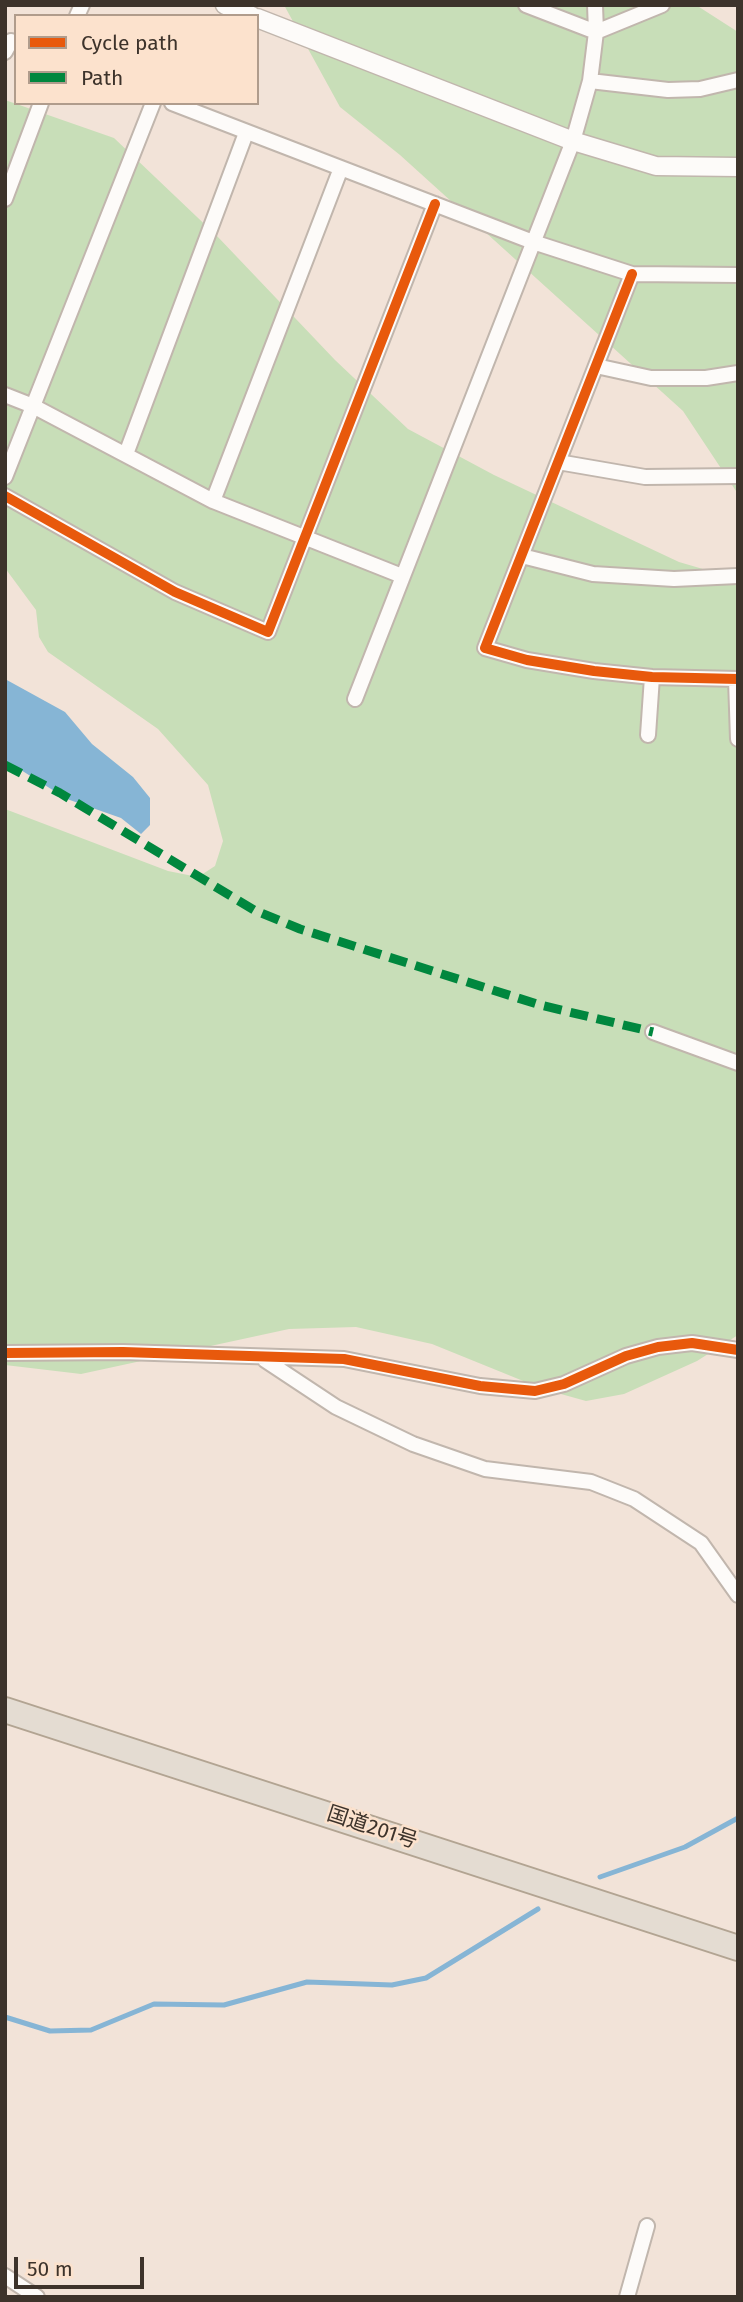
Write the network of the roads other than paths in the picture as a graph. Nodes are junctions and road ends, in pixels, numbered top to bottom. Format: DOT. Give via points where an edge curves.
graph roads {
  1 [pos="225,5"];
  2 [pos="526,5"];
  3 [pos="595,5"];
  4 [pos="662,5"];
  5 [pos="247,14"];
  6 [pos="259,19"];
  7 [pos="596,32"];
  8 [pos="738,80"];
  9 [pos="590,81"];
  10 [pos="40,105"];
  11 [pos="152,105"];
  12 [pos="177,105"];
  13 [pos="246,133"];
  14 [pos="573,141"];
  15 [pos="738,167"];
  16 [pos="341,168"];
  17 [pos="5,199"];
  18 [pos="435,204"];
  19 [pos="533,242"];
  20 [pos="632,274"];
  21 [pos="738,275"];
  22 [pos="596,366"];
  23 [pos="738,373"];
  24 [pos="5,395"];
  25 [pos="33,406"];
  26 [pos="126,454"];
  27 [pos="558,462"];
  28 [pos="738,476"];
  29 [pos="5,477"];
  30 [pos="5,496"];
  31 [pos="213,501"];
  32 [pos="307,538"];
  33 [pos="522,556"];
  34 [pos="402,576"];
  35 [pos="738,576"];
  36 [pos="652,677"];
  37 [pos="737,679"];
  38 [pos="355,699"];
  39 [pos="648,734"];
  40 [pos="738,739"];
  41 [pos="653,1032"];
  42 [pos="738,1063"];
  43 [pos="738,1350"];
  44 [pos="5,1353"];
  45 [pos="264,1359"];
  46 [pos="738,1595"];
  47 [pos="5,1710"];
  48 [pos="738,1948"];
  49 [pos="647,2226"];
  50 [pos="5,2276"];
  51 [pos="37,2297"];
  52 [pos="627,2297"];
  1 -- 5 [label="street"];
  2 -- 7 [label="street"];
  3 -- 7 [label="street"];
  4 -- 7 [label="street"];
  6 -- 14 [label="street"];
  7 -- 9 [label="street"];
  8 -- 9 [label="street" via="700,89 668,90"];
  9 -- 14 [label="street"];
  10 -- 17 [label="street"];
  11 -- 25 [label="street"];
  12 -- 13 [label="street"];
  13 -- 16 [label="street"];
  13 -- 26 [label="street"];
  14 -- 15 [label="street" via="656,166"];
  14 -- 19 [label="street"];
  16 -- 18 [label="street"];
  16 -- 31 [label="street"];
  18 -- 19 [label="street"];
  18 -- 32 [label="street"];
  19 -- 20 [label="street"];
  19 -- 34 [label="street"];
  20 -- 21 [label="street"];
  20 -- 22 [label="street"];
  22 -- 23 [label="street" via="651,378"];
  22 -- 27 [label="street"];
  24 -- 25 [label="street"];
  25 -- 26 [label="street"];
  25 -- 29 [label="street"];
  26 -- 31 [label="street"];
  27 -- 28 [label="street" via="645,477"];
  27 -- 33 [label="street"];
  30 -- 32 [label="street" via="174,592 268,632"];
  31 -- 32 [label="street"];
  32 -- 34 [label="street"];
  33 -- 35 [label="street" via="593,574 674,579"];
  33 -- 36 [label="street" via="485,648 527,660"];
  34 -- 38 [label="street"];
  36 -- 37 [label="street"];
  36 -- 39 [label="street"];
  37 -- 40 [label="street"];
  41 -- 42 [label="street"];
  43 -- 45 [label="street" via="692,1343 658,1347 535,1391 480,1386 344,1359"];
  44 -- 45 [label="street" via="123,1352"];
  45 -- 46 [label="street" via="337,1407 413,1444 485,1469 591,1482 634,1499 701,1543"];
  47 -- 48 [label="highway, 国道201号"];
  49 -- 52 [label="street"];
  50 -- 51 [label="street"];
}
